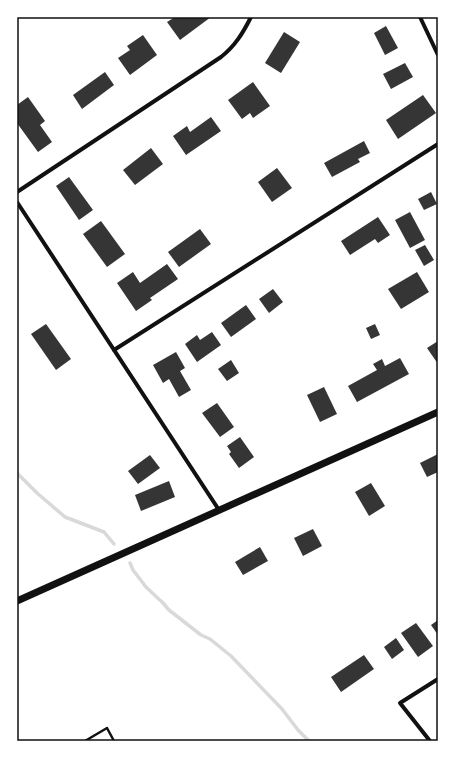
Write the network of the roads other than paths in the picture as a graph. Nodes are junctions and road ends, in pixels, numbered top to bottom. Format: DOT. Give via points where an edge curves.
graph roads {
  1 [pos="251,17"];
  2 [pos="420,17"];
  3 [pos="438,54"];
  4 [pos="438,144"];
  5 [pos="17,192"];
  6 [pos="17,202"];
  7 [pos="114,350"];
  8 [pos="438,412"];
  9 [pos="219,510"];
  10 [pos="17,601"];
  11 [pos="438,679"];
  12 [pos="85,741"];
  13 [pos="114,741"];
  14 [pos="430,741"];
  1 -- 5 [label="street" via="243,34 221,57"];
  2 -- 3 [label="street"];
  4 -- 7 [label="street"];
  6 -- 7 [label="street"];
  7 -- 9 [label="street"];
  8 -- 9 [label="street"];
  9 -- 10 [label="street"];
  11 -- 14 [label="street" via="400,703"];
  12 -- 13 [label="lane" via="107,728"];
}
